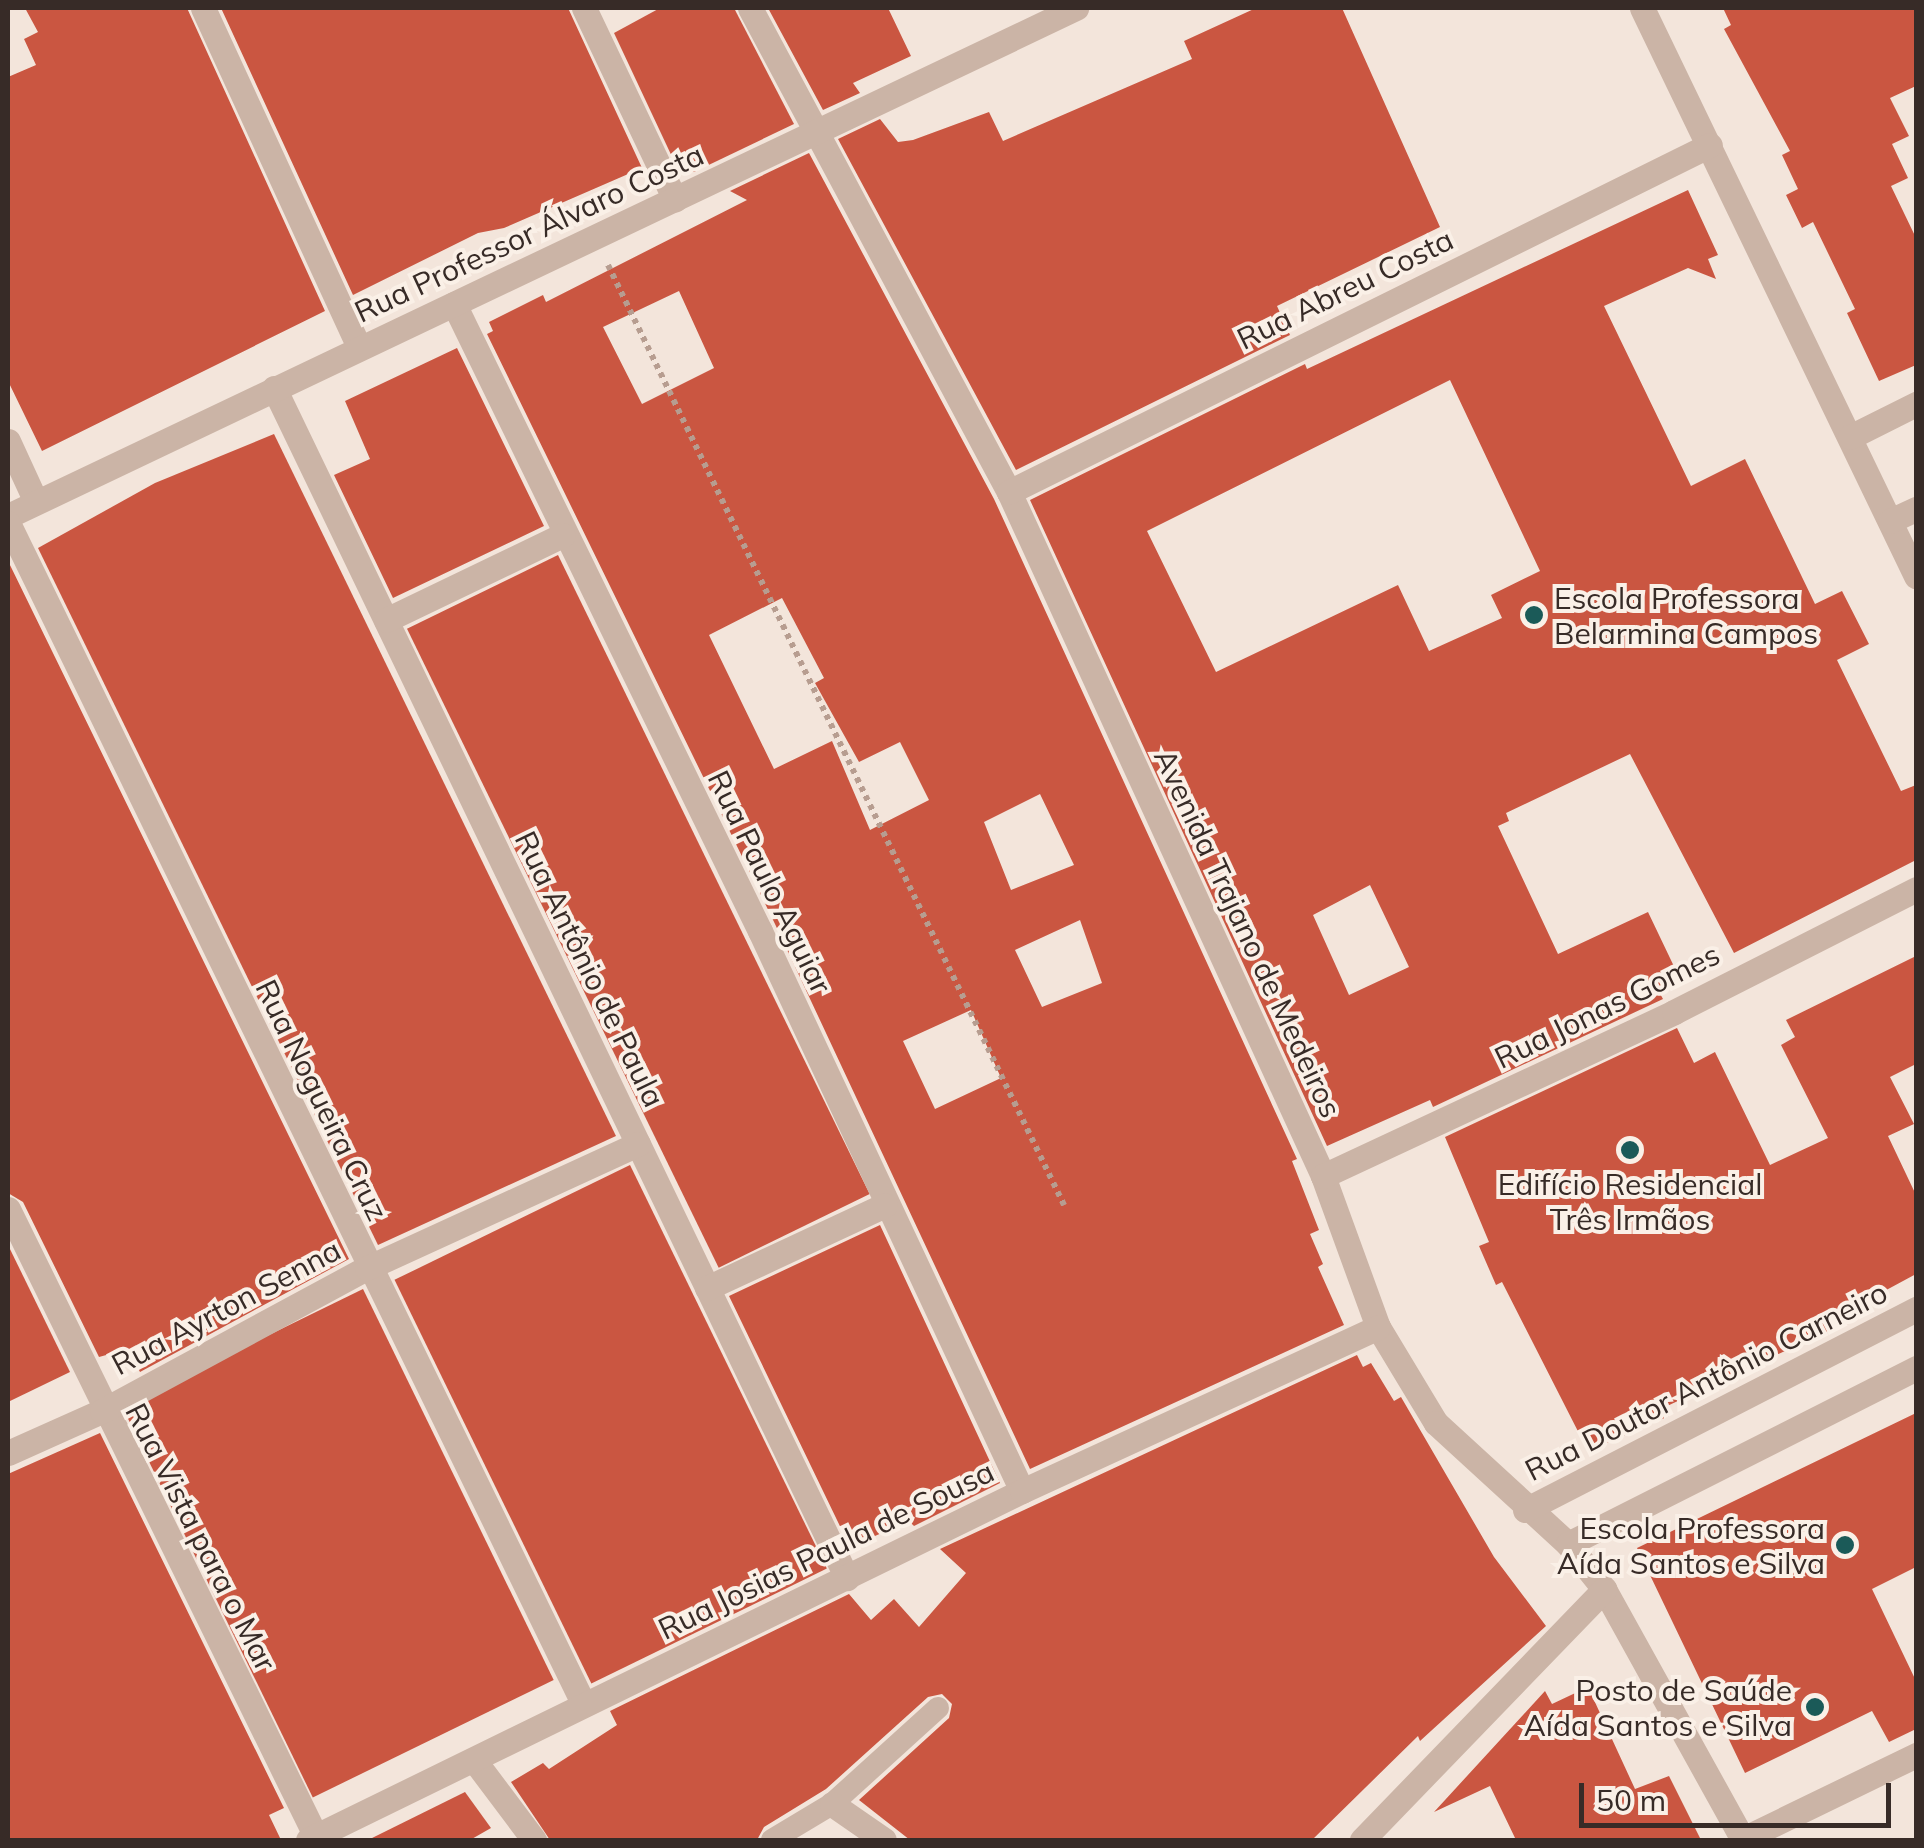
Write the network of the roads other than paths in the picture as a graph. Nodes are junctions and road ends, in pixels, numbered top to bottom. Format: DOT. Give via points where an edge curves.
graph roads {
  1 [pos="203,8"];
  2 [pos="584,8"];
  3 [pos="750,8"];
  4 [pos="1076,8"];
  5 [pos="1642,8"];
  6 [pos="820,134"];
  7 [pos="1710,145"];
  8 [pos="674,200"];
  9 [pos="454,304"];
  10 [pos="359,347"];
  11 [pos="274,388"];
  12 [pos="1916,404"];
  13 [pos="1850,437"];
  14 [pos="8,441"];
  15 [pos="1010,492"];
  16 [pos="36,502"];
  17 [pos="1916,509"];
  18 [pos="8,519"];
  19 [pos="1890,521"];
  20 [pos="563,534"];
  21 [pos="1916,576"];
  22 [pos="386,620"];
  23 [pos="1916,889"];
  24 [pos="638,1144"];
  25 [pos="1323,1176"];
  26 [pos="885,1205"];
  27 [pos="8,1209"];
  28 [pos="367,1268"];
  29 [pos="707,1288"];
  30 [pos="1916,1310"];
  31 [pos="1378,1327"];
  32 [pos="1916,1368"];
  33 [pos="102,1411"];
  34 [pos="8,1452"];
  35 [pos="1022,1491"];
  36 [pos="1525,1510"];
  37 [pos="1568,1544"];
  38 [pos="847,1578"];
  39 [pos="1604,1588"];
  40 [pos="583,1703"];
  41 [pos="938,1708"];
  42 [pos="1916,1755"];
  43 [pos="474,1760"];
  44 [pos="832,1804"];
  45 [pos="312,1839"];
  46 [pos="534,1840"];
  47 [pos="772,1840"];
  48 [pos="884,1840"];
  49 [pos="1362,1840"];
  50 [pos="1743,1840"];
  1 -- 10 [label="street"];
  2 -- 8 [label="street"];
  3 -- 6 [label="street, Avenida Trajano de Medeiros"];
  4 -- 6 [label="street, Rua Professor Álvaro Costa"];
  5 -- 7 [label="street"];
  6 -- 8 [label="street, Rua Professor Álvaro Costa"];
  6 -- 15 [label="street, Avenida Trajano de Medeiros"];
  7 -- 13 [label="street"];
  7 -- 15 [label="street, Rua Abreu Costa"];
  8 -- 9 [label="street, Rua Professor Álvaro Costa"];
  9 -- 10 [label="street, Rua Professor Álvaro Costa"];
  9 -- 20 [label="street, Rua Paulo Aguiar"];
  10 -- 11 [label="street, Rua Professor Álvaro Costa"];
  11 -- 16 [label="street, Rua Professor Álvaro Costa"];
  11 -- 22 [label="street, Rua Antônio de Paula"];
  12 -- 13 [label="street"];
  13 -- 19 [label="street"];
  14 -- 16 [label="street"];
  15 -- 25 [label="street, Avenida Trajano de Medeiros"];
  16 -- 18 [label="street, Rua Professor Álvaro Costa"];
  17 -- 19 [label="street"];
  18 -- 28 [label="street, Rua Nogueira Cruz"];
  19 -- 21 [label="street"];
  20 -- 22 [label="street"];
  20 -- 26 [label="street, Rua Paulo Aguiar" via="760,931"];
  22 -- 24 [label="street, Rua Antônio de Paula"];
  23 -- 25 [label="street, Rua Jonas Gomes" via="1674,1012"];
  24 -- 28 [label="street, Rua Ayrton Senna"];
  24 -- 29 [label="street, Rua Antônio de Paula"];
  25 -- 31 [label="street, Avenida Trajano de Medeiros"];
  26 -- 29 [label="street"];
  26 -- 35 [label="street, Rua Paulo Aguiar"];
  27 -- 33 [label="street, Rua Vista para o Mar"];
  28 -- 33 [label="street, Rua Ayrton Senna"];
  28 -- 40 [label="street, Rua Nogueira Cruz"];
  29 -- 38 [label="street, Rua Antônio de Paula"];
  30 -- 36 [label="street, Rua Doutor Antônio Carneiro"];
  31 -- 35 [label="street, Rua Josias Paula de Sousa"];
  31 -- 36 [label="street, Avenida Trajano de Medeiros" via="1436,1423"];
  32 -- 37 [label="street"];
  33 -- 34 [label="street, Rua Ayrton Senna"];
  33 -- 45 [label="street, Rua Vista para o Mar"];
  35 -- 38 [label="street, Rua Josias Paula de Sousa"];
  36 -- 37 [label="street, Avenida Trajano de Medeiros"];
  37 -- 39 [label="street, Avenida Trajano de Medeiros"];
  38 -- 40 [label="street, Rua Josias Paula de Sousa"];
  39 -- 49 [label="street"];
  39 -- 50 [label="street, Avenida Trajano de Medeiros"];
  40 -- 43 [label="street, Rua Josias Paula de Sousa"];
  41 -- 44 [label="lane"];
  42 -- 50 [label="street"];
  43 -- 45 [label="street, Rua Josias Paula de Sousa"];
  43 -- 46 [label="street"];
  44 -- 47 [label="lane"];
  44 -- 48 [label="street"];
}
